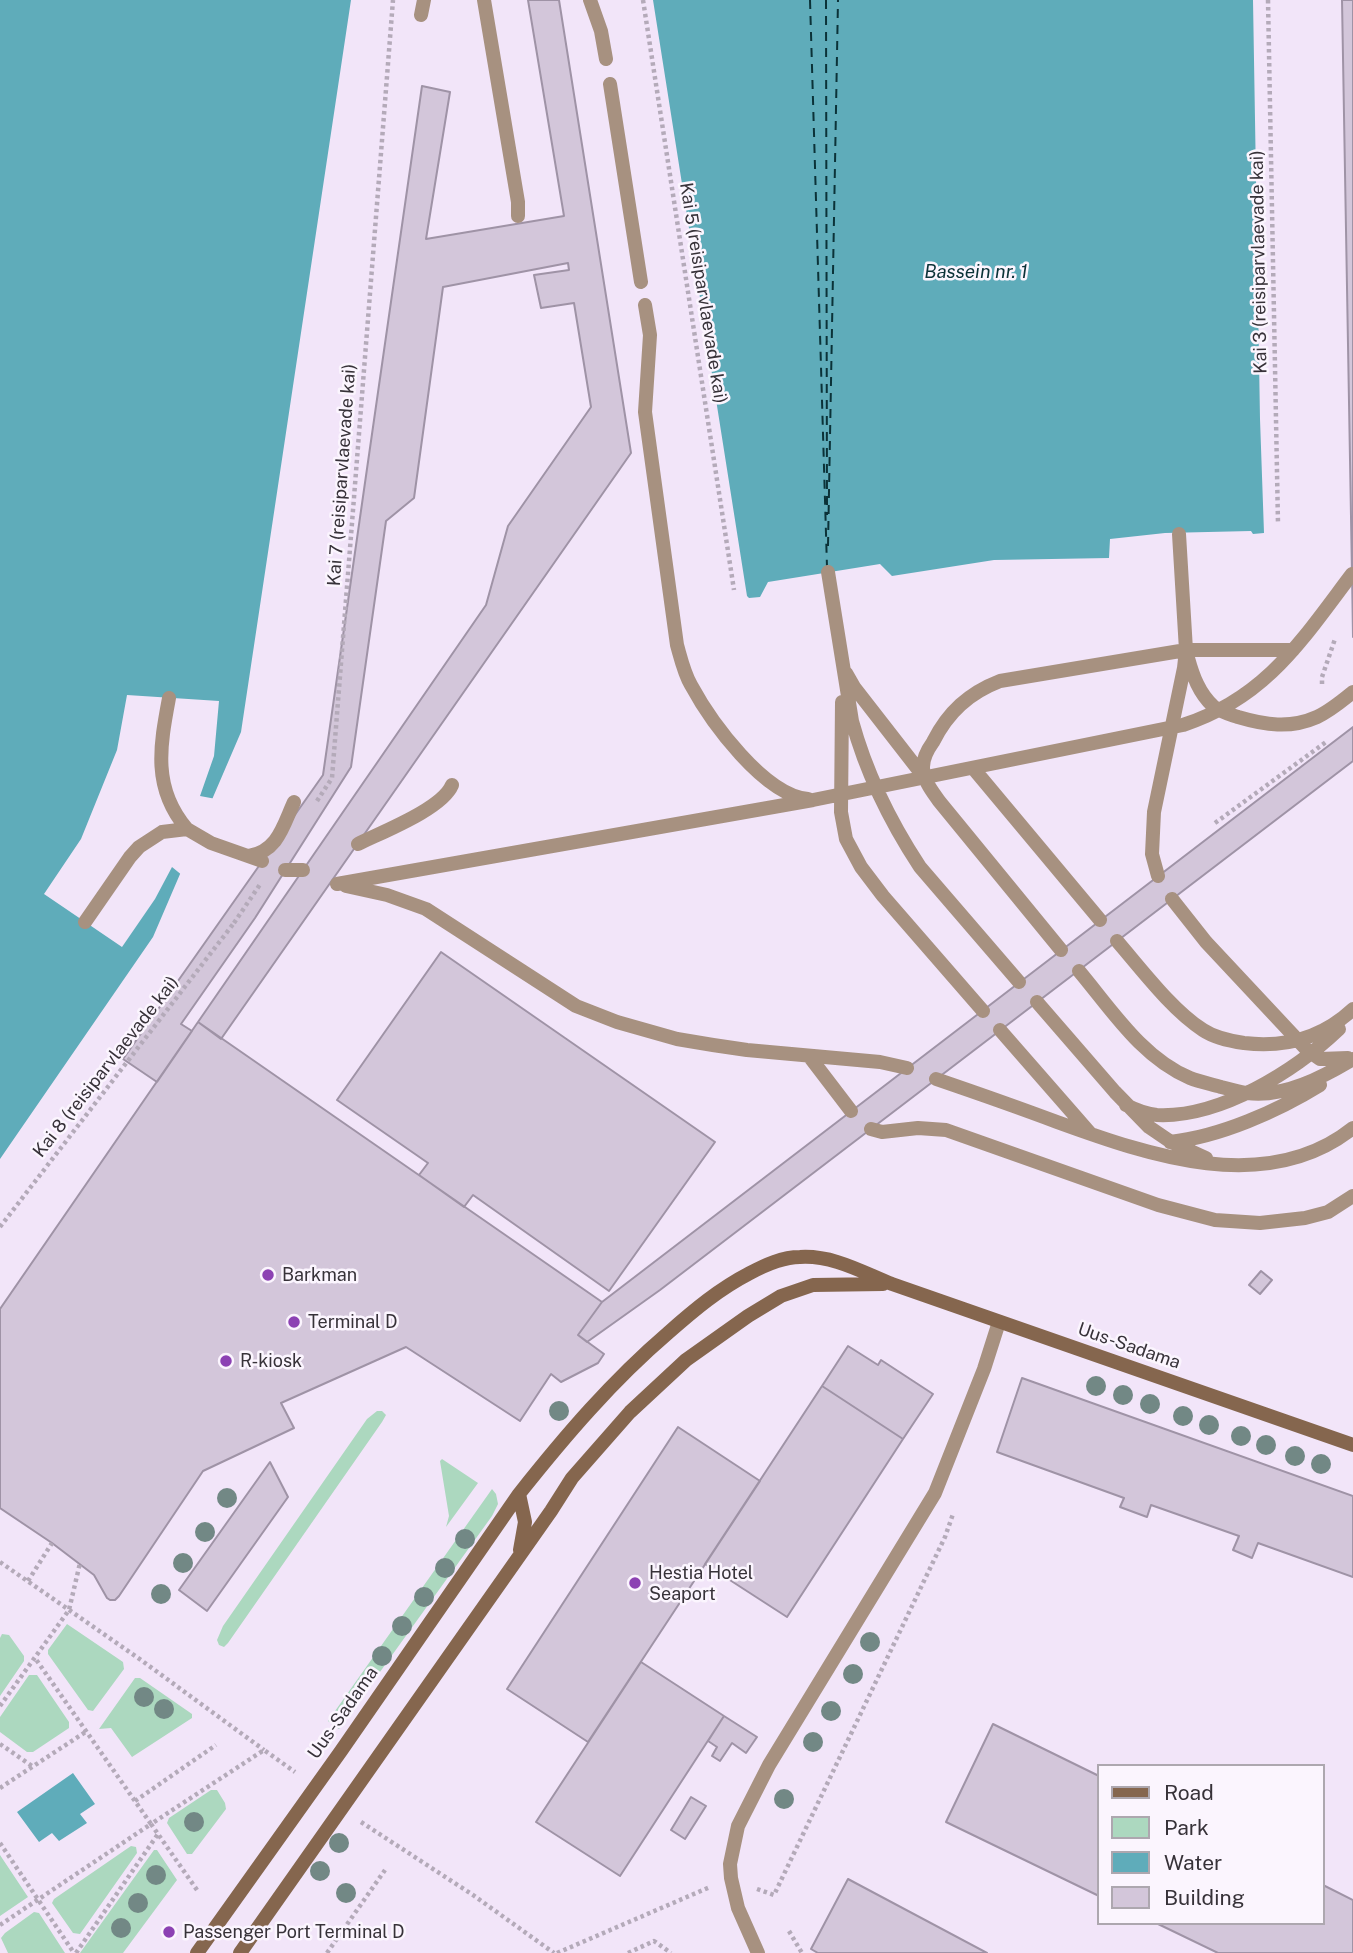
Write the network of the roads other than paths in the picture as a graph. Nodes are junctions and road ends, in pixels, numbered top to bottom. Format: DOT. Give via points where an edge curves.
graph roads {
  1 [pos="424,0"];
  2 [pos="484,0"];
  3 [pos="590,0"];
  4 [pos="602,0"];
  5 [pos="421,15"];
  6 [pos="601,31"];
  7 [pos="606,60"];
  8 [pos="610,83"];
  9 [pos="518,216"];
  10 [pos="641,282"];
  11 [pos="645,304"];
  12 [pos="1179,534"];
  13 [pos="1352,574"];
  14 [pos="1186,650"];
  15 [pos="1293,650"];
  16 [pos="842,666"];
  17 [pos="1353,692"];
  18 [pos="169,698"];
  19 [pos="1220,711"];
  20 [pos="1172,729"];
  21 [pos="973,768"];
  22 [pos="925,778"];
  23 [pos="452,785"];
  24 [pos="841,794"];
  25 [pos="813,800"];
  26 [pos="293,802"];
  27 [pos="187,829"];
  28 [pos="358,844"];
  29 [pos="1158,876"];
  30 [pos="1172,899"];
  31 [pos="1100,920"];
  32 [pos="85,922"];
  33 [pos="1117,941"];
  34 [pos="1061,950"];
  35 [pos="1079,971"];
  36 [pos="1020,982"];
  37 [pos="1037,1002"];
  38 [pos="983,1010"];
  39 [pos="1353,1010"];
  40 [pos="1000,1030"];
  41 [pos="1298,1041"];
  42 [pos="1310,1054"];
  43 [pos="809,1056"];
  44 [pos="1353,1058"];
  45 [pos="907,1068"];
  46 [pos="936,1079"];
  47 [pos="1246,1093"];
  48 [pos="1126,1105"];
  49 [pos="851,1111"];
  50 [pos="1353,1128"];
  51 [pos="871,1129"];
  52 [pos="1091,1134"];
  53 [pos="1171,1142"];
  54 [pos="1127,1146"];
  55 [pos="1231,1165"];
  56 [pos="1353,1196"];
  57 [pos="892,1283"];
  58 [pos="999,1322"];
  59 [pos="1353,1445"];
  60 [pos="519,1494"];
  61 [pos="519,1555"];
  62 [pos="197,1953"];
  63 [pos="240,1953"];
  64 [pos="758,1953"];
  1 -- 5 [label="street"];
  2 -- 9 [label="street"];
  3 -- 6 [label="street"];
  4 -- 6 [label="street"];
  6 -- 7 [label="street"];
  8 -- 10 [label="street"];
  11 -- 25 [label="street" via="650,335 645,412 684,670 702,703 750,766 787,793"];
  12 -- 14 [label="street"];
  13 -- 15 [label="street"];
  14 -- 15 [label="street"];
  14 -- 19 [label="street" via="1203,696"];
  14 -- 20 [label="street"];
  14 -- 22 [label="street" via="1000,681 987,687 949,715 926,754"];
  15 -- 19 [label="street" via="1259,685"];
  16 -- 22 [label="street"];
  16 -- 24 [label="street"];
  16 -- 36 [label="street" via="829,579 852,721 879,793 920,867"];
  17 -- 19 [label="street" via="1318,716 1288,725 1272,726"];
  18 -- 27 [label="street" via="161,774 176,817"];
  19 -- 20 [label="street"];
  20 -- 21 [label="street"];
  20 -- 29 [label="street" via="1152,831"];
  21 -- 22 [label="street"];
  21 -- 31 [label="street"];
  22 -- 24 [label="street"];
  22 -- 34 [label="street" via="939,802"];
  23 -- 28 [label="street" via="431,807"];
  24 -- 25 [label="street"];
  24 -- 38 [label="street" via="846,839 862,867"];
  25 -- 43 [label="street" via="334,883 426,909 595,1015 677,1038"];
  26 -- 27 [label="street" via="278,837 258,855 250,857 211,843"];
  27 -- 32 [label="street" via="162,832 139,847"];
  30 -- 41 [label="street"];
  33 -- 41 [label="street" via="1185,1017 1206,1032 1255,1045"];
  35 -- 47 [label="street" via="1133,1037 1156,1057 1191,1079"];
  37 -- 48 [label="street"];
  39 -- 41 [label="street" via="1323,1032"];
  39 -- 42 [label="street"];
  40 -- 52 [label="street"];
  41 -- 42 [label="street"];
  42 -- 44 [label="street" via="1320,1059"];
  42 -- 47 [label="street"];
  43 -- 45 [label="street"];
  43 -- 49 [label="street"];
  44 -- 47 [label="street" via="1302,1084 1262,1094"];
  44 -- 53 [label="street" via="1308,1092 1258,1116"];
  46 -- 52 [label="street"];
  47 -- 48 [label="street" via="1177,1115 1156,1115"];
  48 -- 53 [label="street"];
  50 -- 55 [label="street" via="1303,1155"];
  51 -- 56 [label="street" via="946,1130 1158,1205 1215,1220 1260,1223 1305,1218 1328,1212"];
  52 -- 54 [label="street"];
  53 -- 54 [label="street"];
  53 -- 55 [label="street"];
  54 -- 55 [label="street" via="1166,1157"];
  57 -- 58 [label="street, Uus-Sadama"];
  57 -- 60 [label="street, Uus-Sadama" via="825,1257 797,1256 769,1263 731,1283 706,1299 612,1385"];
  57 -- 61 [label="street, Uus-Sadama" via="813,1285 781,1296 686,1360 630,1412 572,1478"];
  58 -- 59 [label="street, Uus-Sadama"];
  58 -- 64 [label="street" via="935,1493 769,1765 738,1826 731,1878 738,1908"];
  60 -- 61 [label="street, Uus-Sadama" via="525,1522"];
  60 -- 62 [label="street, Uus-Sadama"];
  61 -- 63 [label="street, Uus-Sadama"];
}
